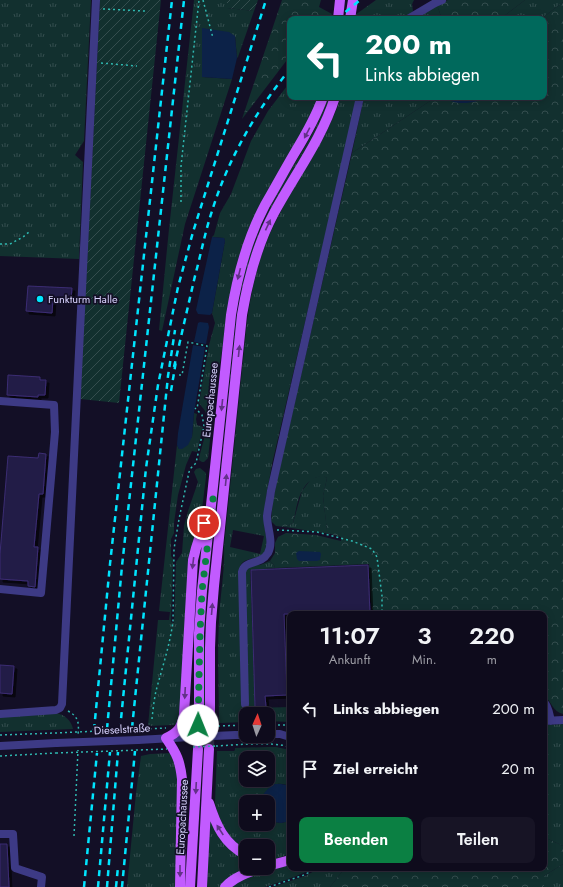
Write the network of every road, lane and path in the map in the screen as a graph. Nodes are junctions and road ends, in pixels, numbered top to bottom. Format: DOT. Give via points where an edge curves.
graph roads {
  1 [pos="96,0"];
  2 [pos="199,0"];
  3 [pos="203,0"];
  4 [pos="340,0"];
  5 [pos="352,0"];
  6 [pos="442,0"];
  7 [pos="95,9"];
  8 [pos="145,11"];
  9 [pos="338,16"];
  10 [pos="350,16"];
  11 [pos="413,16"];
  12 [pos="214,38"];
  13 [pos="92,63"];
  14 [pos="137,66"];
  15 [pos="322,100"];
  16 [pos="334,100"];
  17 [pos="359,100"];
  18 [pos="181,202"];
  19 [pos="29,232"];
  20 [pos="0,244"];
  21 [pos="179,375"];
  22 [pos="0,401"];
  23 [pos="213,499"];
  24 [pos="269,530"];
  25 [pos="0,589"];
  26 [pos="382,611"];
  27 [pos="245,704"];
  28 [pos="547,706"];
  29 [pos="60,708"];
  30 [pos="0,714"];
  31 [pos="152,719"];
  32 [pos="563,720"];
  33 [pos="548,721"];
  34 [pos="210,723"];
  35 [pos="239,725"];
  36 [pos="275,725"];
  37 [pos="287,725"];
  38 [pos="195,726"];
  39 [pos="287,731"];
  40 [pos="166,733"];
  41 [pos="275,733"];
  42 [pos="0,735"];
  43 [pos="78,735"];
  44 [pos="239,735"];
  45 [pos="275,735"];
  46 [pos="287,737"];
  47 [pos="0,746"];
  48 [pos="287,746"];
  49 [pos="196,748"];
  50 [pos="167,749"];
  51 [pos="209,749"];
  52 [pos="78,751"];
  53 [pos="0,756"];
  54 [pos="207,797"];
  55 [pos="0,834"];
  56 [pos="74,836"];
  57 [pos="239,851"];
  58 [pos="286,861"];
  59 [pos="275,862"];
  60 [pos="275,864"];
  61 [pos="311,871"];
  62 [pos="244,875"];
  63 [pos="41,887"];
  64 [pos="180,887"];
  65 [pos="190,887"];
  66 [pos="202,887"];
  67 [pos="225,887"];
  68 [pos="269,887"];
  1 -- 7 [label="street"];
  2 -- 18 [label="path" via="181,166"];
  3 -- 12 [label="path"];
  4 -- 9 [label="main road"];
  5 -- 10 [label="main road"];
  6 -- 11 [label="street"];
  7 -- 8 [label="path"];
  7 -- 13 [label="street"];
  13 -- 14 [label="path"];
  13 -- 29 [label="street" via="63,688"];
  15 -- 23 [label="main road, Europachaussee, one-way" via="305,136 264,207 239,274 231,315"];
  34 -- 16 [label="main road, one-way" via="210,648 214,586 242,322 249,280 267,227 321,133"];
  17 -- 24 [label="street" via="271,491 267,517"];
  19 -- 20 [label="path" via="10,244"];
  21 -- 31 [label="path" via="182,375 188,342 207,346 196,409 202,415 204,426 196,463 189,472 179,519 174,549 172,630 156,692"];
  22 -- 25 [label="street" via="54,405 55,432 41,592"];
  23 -- 38 [label="main road, Europachaussee" via="202,591"];
  23 -- 40 [label="main road, one-way" via="193,560 183,721 173,735"];
  24 -- 26 [label="path" via="317,532 372,549 377,557"];
  24 -- 27 [label="street" via="269,552 263,559 247,564 242,572"];
  28 -- 33 [label="street"];
  29 -- 30 [label="street"];
  29 -- 43 [label="path" via="74,714 79,727"];
  32 -- 33 [label="street"];
  35 -- 38 [label="path, bridge"];
  36 -- 37 [label="path"];
  39 -- 41 [label="street"];
  40 -- 42 [label="path, bridge"];
  40 -- 44 [label="street, Dieselstraße, bridge" via="190,737"];
  40 -- 47 [label="street, Dieselstraße, bridge"];
  40 -- 64 [label="main road, one-way" via="181,767"];
  45 -- 46 [label="street"];
  48 -- 49 [label="path, bridge" via="276,744"];
  49 -- 65 [label="main road, Europachaussee, one-way"];
  50 -- 53 [label="path, bridge"];
  51 -- 54 [label="main road"];
  52 -- 56 [label="path"];
  57 -- 54 [label="main road, one-way" via="219,829"];
  54 -- 66 [label="main road"];
  55 -- 63 [label="street" via="13,834 15,868 42,877"];
  58 -- 59 [label="main road"];
  58 -- 60 [label="main road"];
  61 -- 68 [label="path"];
  62 -- 67 [label="main road"];
}
